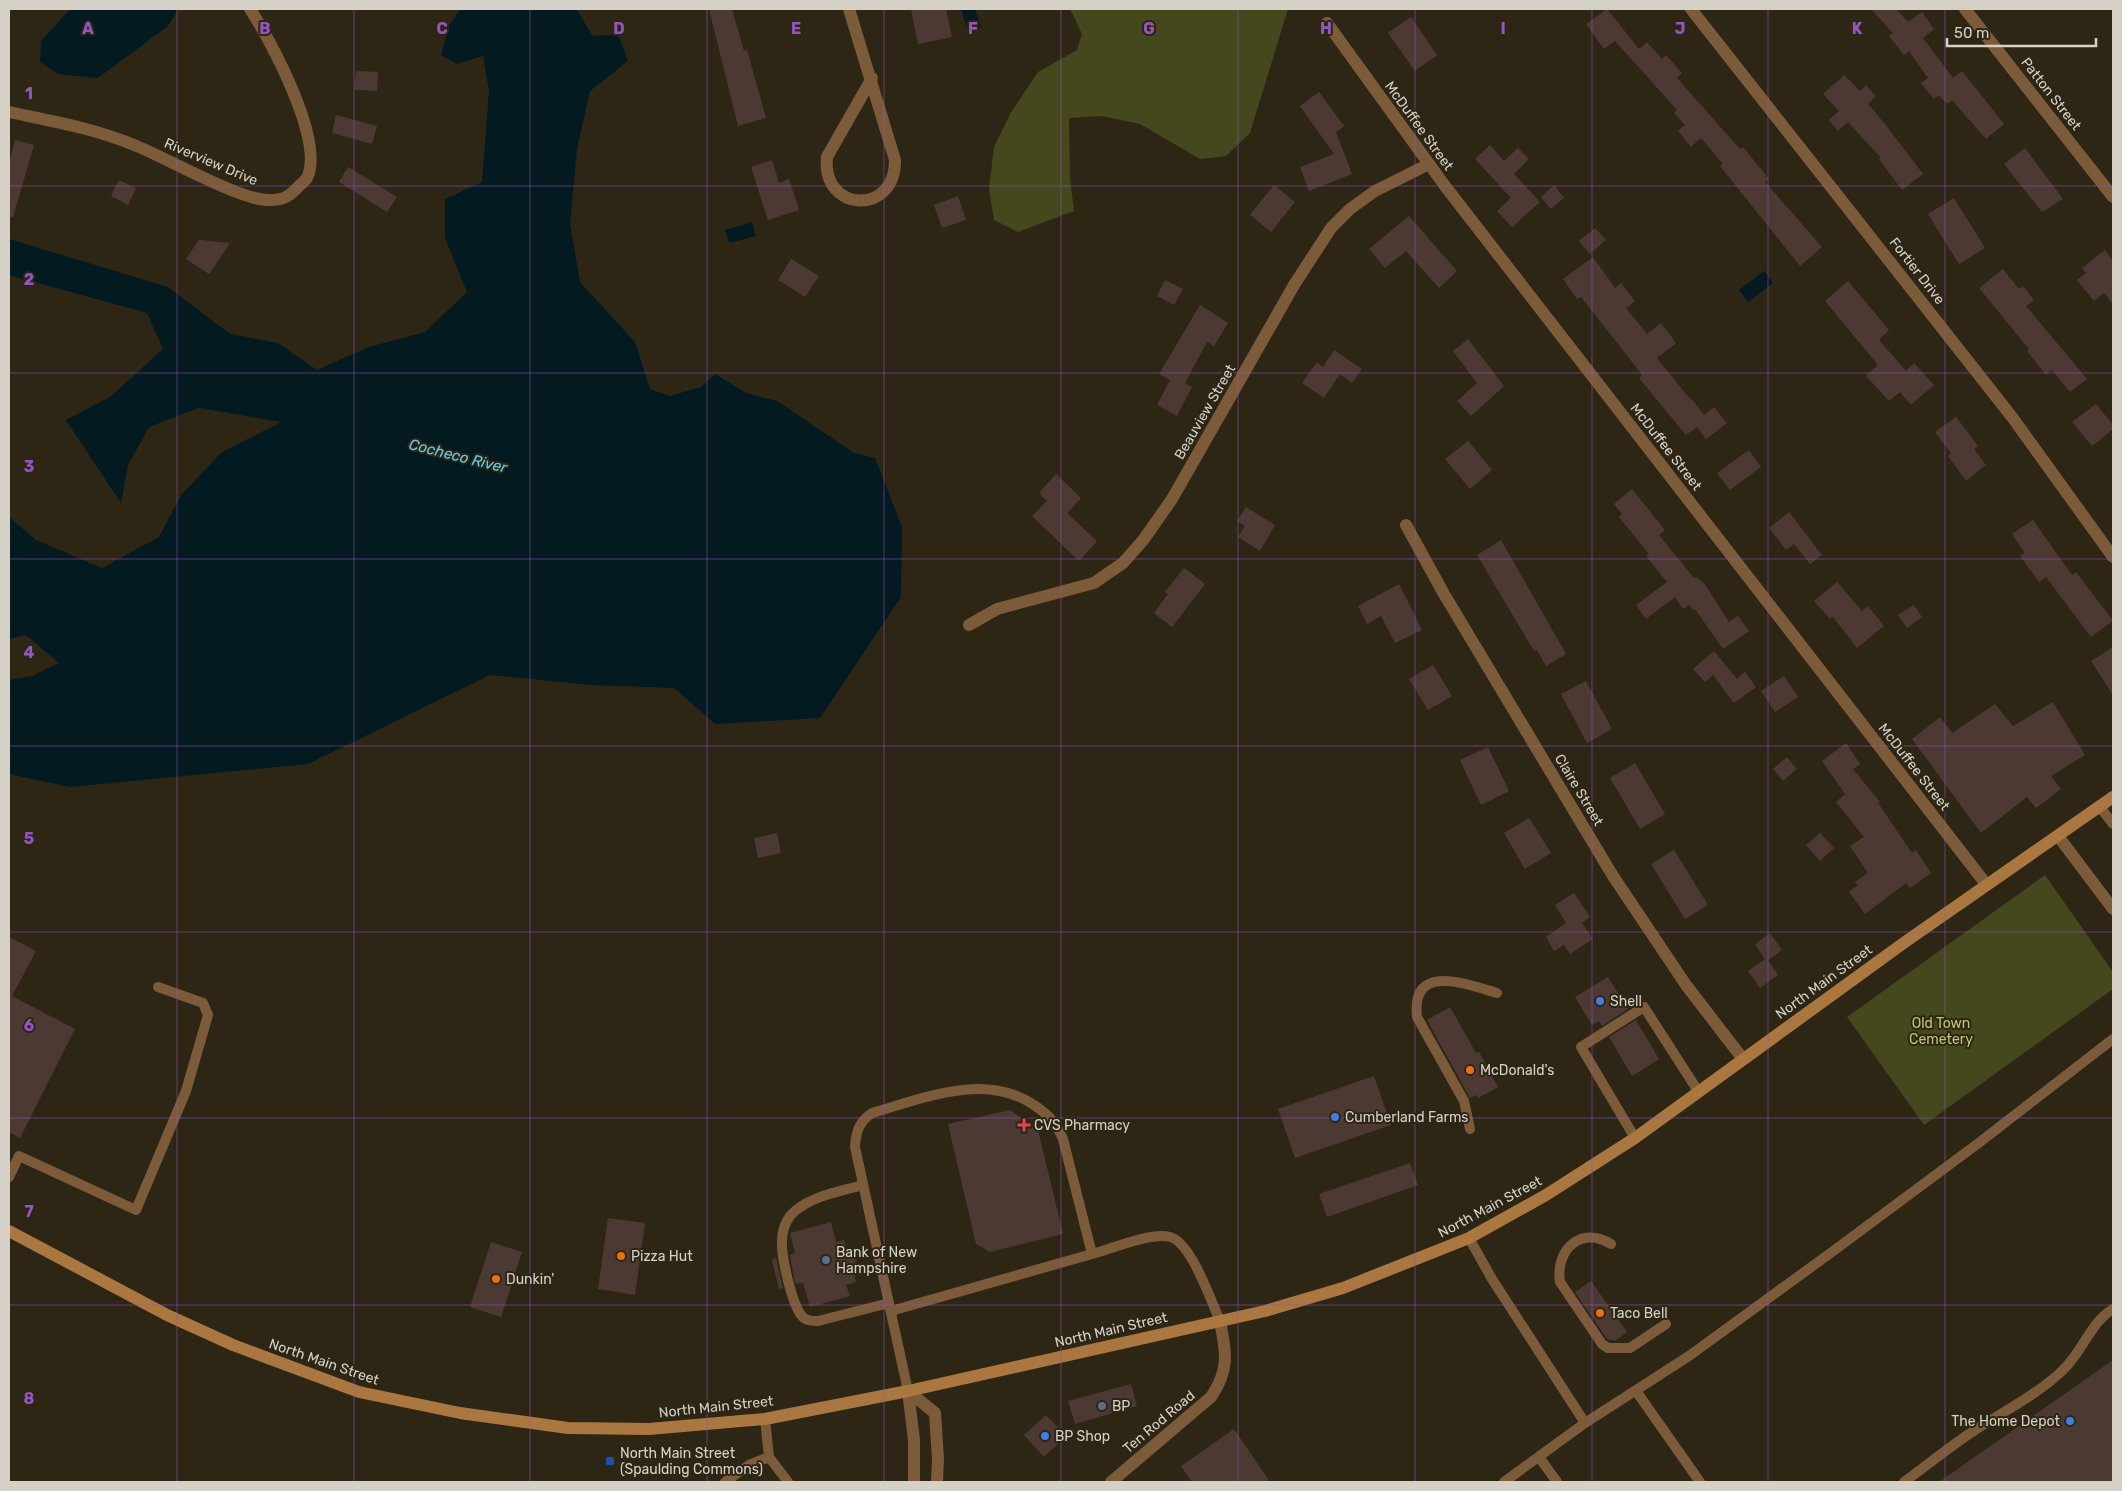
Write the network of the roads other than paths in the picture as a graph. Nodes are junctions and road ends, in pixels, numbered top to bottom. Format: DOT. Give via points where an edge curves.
graph roads {
  1 [pos="250,9"];
  2 [pos="849,9"];
  3 [pos="1691,9"];
  4 [pos="1965,9"];
  5 [pos="1327,23"];
  6 [pos="872,78"];
  7 [pos="9,112"];
  8 [pos="1429,164"];
  9 [pos="2113,197"];
  10 [pos="1406,525"];
  11 [pos="2113,557"];
  12 [pos="969,625"];
  13 [pos="2113,797"];
  14 [pos="2100,807"];
  15 [pos="2113,824"];
  16 [pos="2058,836"];
  17 [pos="1986,884"];
  18 [pos="2113,909"];
  19 [pos="158,987"];
  20 [pos="1497,993"];
  21 [pos="2113,1039"];
  22 [pos="1743,1059"];
  23 [pos="1698,1091"];
  24 [pos="1470,1129"];
  25 [pos="1635,1138"];
  26 [pos="9,1177"];
  27 [pos="863,1185"];
  28 [pos="9,1231"];
  29 [pos="1469,1238"];
  30 [pos="1611,1244"];
  31 [pos="1092,1254"];
  32 [pos="890,1307"];
  33 [pos="2113,1309"];
  34 [pos="1220,1321"];
  35 [pos="1666,1324"];
  36 [pos="908,1391"];
  37 [pos="1636,1392"];
  38 [pos="765,1419"];
  39 [pos="1585,1424"];
  40 [pos="769,1457"];
  41 [pos="1539,1457"];
  42 [pos="725,1482"];
  43 [pos="788,1482"];
  44 [pos="914,1482"];
  45 [pos="938,1482"];
  46 [pos="1111,1482"];
  47 [pos="1504,1482"];
  48 [pos="1556,1482"];
  49 [pos="1700,1482"];
  50 [pos="1904,1482"];
  1 -- 7 [label="street, Riverview Drive" via="292,88 306,130 310,153 307,177 289,197 269,201 247,196 104,134"];
  2 -- 6 [label="street"];
  3 -- 11 [label="street, Fortier Drive" via="2012,416"];
  4 -- 9 [label="street, Patton Street"];
  5 -- 8 [label="street, McDuffee Street"];
  6 -- 6 [label="street" via="896,171 886,191 876,198 854,201 839,193 828,180 827,157"];
  8 -- 12 [label="street, Beauview Street" via="1375,190 1331,228 1294,285 1172,499 1123,563 1094,583 997,609"];
  8 -- 17 [label="street, McDuffee Street"];
  10 -- 22 [label="street, Claire Street" via="1613,876 1686,984"];
  13 -- 14 [label="main road, North Main Street"];
  14 -- 15 [label="lane"];
  14 -- 16 [label="main road, North Main Street"];
  16 -- 17 [label="main road, North Main Street"];
  16 -- 18 [label="street"];
  17 -- 22 [label="main road, North Main Street"];
  19 -- 26 [label="lane" via="203,1003 208,1015 186,1092 136,1210 19,1156"];
  20 -- 24 [label="lane" via="1434,981 1424,985 1416,1004 1417,1017 1464,1101"];
  21 -- 37 [label="lane" via="1898,1204"];
  22 -- 23 [label="main road, North Main Street"];
  23 -- 25 [label="main road, North Main Street"];
  23 -- 25 [label="lane" via="1644,1007 1581,1047"];
  25 -- 29 [label="main road, North Main Street" via="1546,1195"];
  27 -- 31 [label="lane" via="855,1147 856,1133 861,1121 872,1113 953,1090 1010,1092 1048,1114 1057,1124"];
  27 -- 32 [label="lane"];
  27 -- 32 [label="lane" via="813,1200 789,1217 782,1242 784,1258 802,1317 818,1321"];
  28 -- 38 [label="main road, North Main Street" via="167,1315 359,1392 460,1413 581,1428 649,1429"];
  29 -- 34 [label="main road, North Main Street" via="1343,1288 1265,1312"];
  29 -- 39 [label="lane"];
  30 -- 35 [label="lane" via="1592,1238 1573,1243 1561,1257 1558,1269 1560,1282 1602,1344 1617,1349 1630,1348"];
  31 -- 32 [label="lane"];
  31 -- 34 [label="lane" via="1155,1236 1170,1236 1180,1242 1189,1254"];
  32 -- 36 [label="lane"];
  33 -- 50 [label="lane" via="2103,1315 2062,1370"];
  34 -- 36 [label="main road, North Main Street"];
  34 -- 46 [label="street, Ten Rod Road" via="1226,1364 1212,1397"];
  36 -- 38 [label="main road, North Main Street"];
  36 -- 44 [label="street" via="914,1440"];
  36 -- 45 [label="street" via="935,1413"];
  37 -- 39 [label="lane"];
  37 -- 49 [label="lane"];
  38 -- 40 [label="lane"];
  39 -- 41 [label="lane"];
  40 -- 42 [label="lane"];
  40 -- 43 [label="lane"];
  41 -- 47 [label="lane"];
  41 -- 48 [label="lane"];
}
